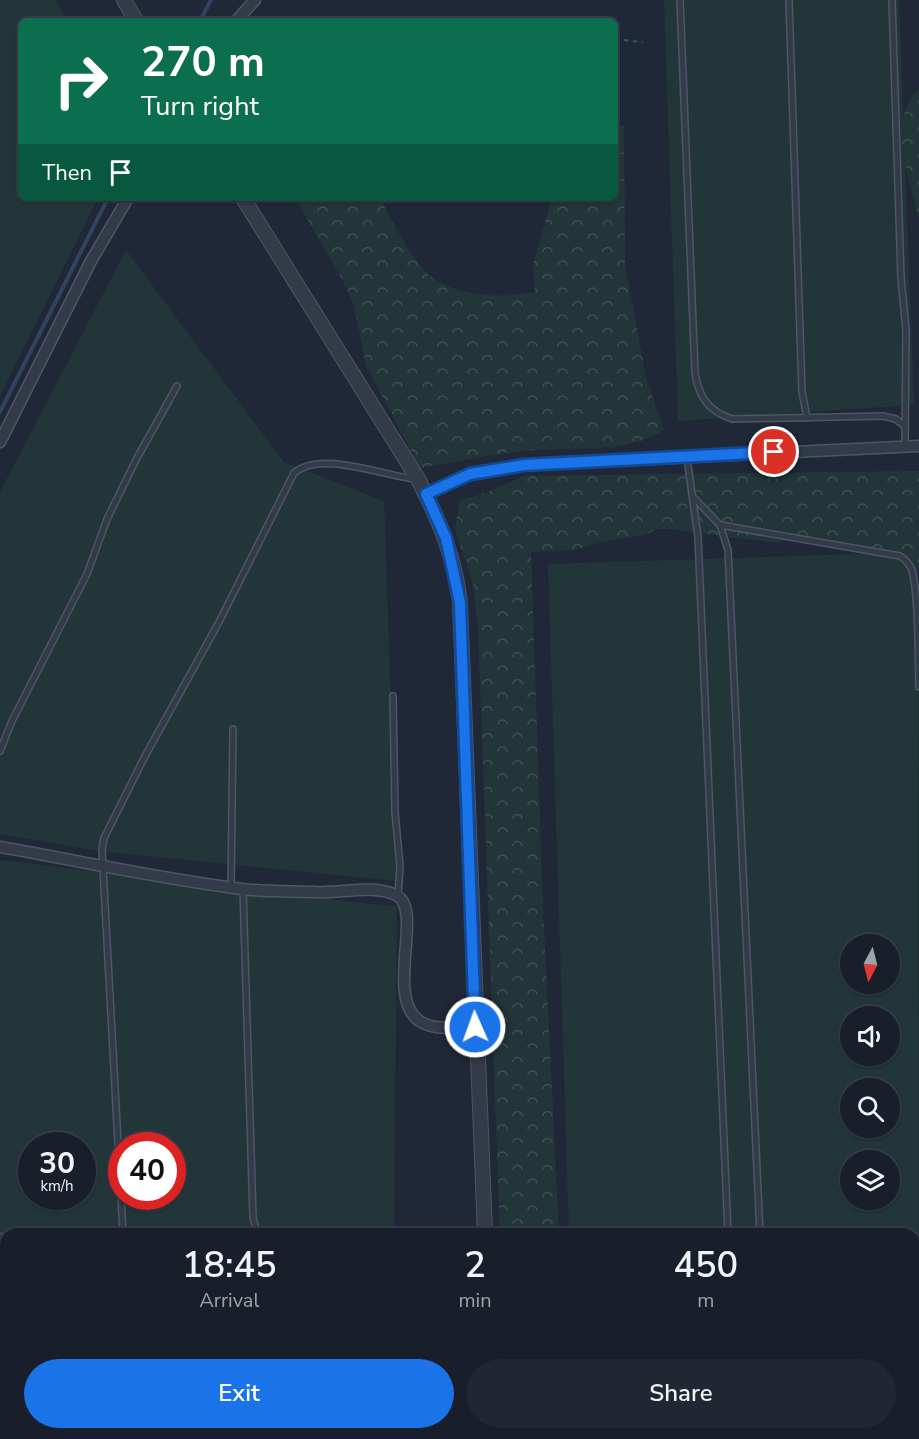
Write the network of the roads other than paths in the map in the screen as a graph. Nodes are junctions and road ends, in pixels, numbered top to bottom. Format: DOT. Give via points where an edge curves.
graph roads {
  1 [pos="124,0"];
  2 [pos="255,0"];
  3 [pos="680,0"];
  4 [pos="789,0"];
  5 [pos="892,0"];
  6 [pos="134,18"];
  7 [pos="239,18"];
  8 [pos="126,201"];
  9 [pos="245,201"];
  10 [pos="177,386"];
  11 [pos="807,418"];
  12 [pos="904,426"];
  13 [pos="0,442"];
  14 [pos="905,446"];
  15 [pos="919,446"];
  16 [pos="687,457"];
  17 [pos="418,479"];
  18 [pos="426,494"];
  19 [pos="693,496"];
  20 [pos="720,525"];
  21 [pos="919,687"];
  22 [pos="393,696"];
  23 [pos="233,729"];
  24 [pos="0,751"];
  25 [pos="0,847"];
  26 [pos="103,864"];
  27 [pos="237,888"];
  28 [pos="398,896"];
  29 [pos="475,1027"];
  30 [pos="123,1228"];
  31 [pos="256,1228"];
  32 [pos="485,1228"];
  33 [pos="728,1228"];
  34 [pos="760,1228"];
  1 -- 6 [label="street"];
  2 -- 7 [label="street"];
  3 -- 11 [label="lane" via="698,388 716,414 732,419"];
  4 -- 11 [label="lane" via="802,392"];
  5 -- 12 [label="lane" via="906,331"];
  8 -- 13 [label="street" via="91,261"];
  9 -- 17 [label="street"];
  10 -- 24 [label="lane" via="122,489 87,574"];
  11 -- 12 [label="lane" via="883,416"];
  12 -- 14 [label="lane"];
  14 -- 15 [label="street"];
  14 -- 16 [label="street"];
  16 -- 18 [label="street" via="524,465 470,474"];
  16 -- 19 [label="lane"];
  17 -- 18 [label="street"];
  17 -- 26 [label="lane" via="323,462 302,467 294,474 104,838"];
  18 -- 29 [label="street" via="446,538 460,603"];
  19 -- 20 [label="lane"];
  19 -- 33 [label="lane" via="698,537"];
  20 -- 21 [label="lane" via="900,556 908,562 916,602"];
  20 -- 34 [label="lane" via="728,550"];
  22 -- 28 [label="lane"];
  23 -- 27 [label="lane"];
  25 -- 26 [label="street"];
  26 -- 27 [label="street"];
  26 -- 30 [label="lane"];
  27 -- 28 [label="street" via="371,891"];
  27 -- 31 [label="lane"];
  28 -- 29 [label="street" via="406,911 403,969 416,1018 436,1026"];
  29 -- 32 [label="street"];
}
